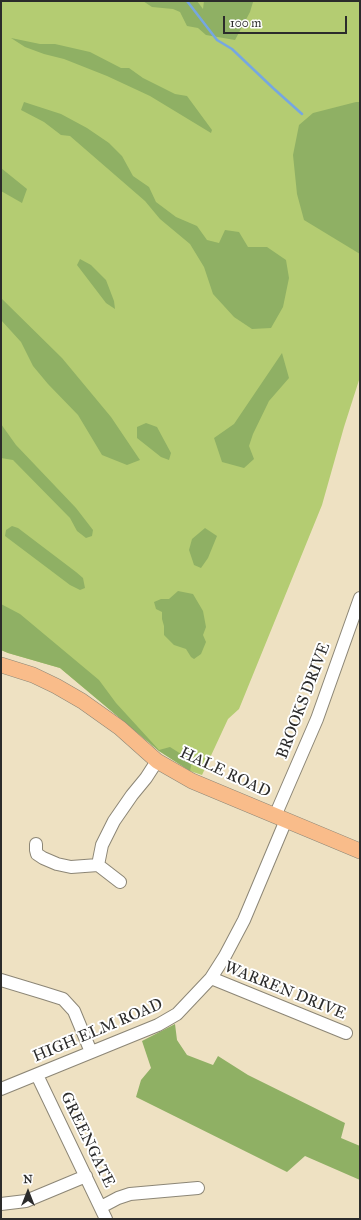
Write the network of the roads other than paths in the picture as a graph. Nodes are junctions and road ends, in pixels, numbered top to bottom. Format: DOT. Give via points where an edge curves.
graph roads {
  1 [pos="360,598"];
  2 [pos="1,667"];
  3 [pos="158,761"];
  4 [pos="280,818"];
  5 [pos="36,844"];
  6 [pos="360,851"];
  7 [pos="98,865"];
  8 [pos="120,882"];
  9 [pos="211,978"];
  10 [pos="1,980"];
  11 [pos="346,1033"];
  12 [pos="91,1052"];
  13 [pos="37,1075"];
  14 [pos="1,1089"];
  15 [pos="86,1176"];
  16 [pos="198,1188"];
  17 [pos="1,1204"];
  18 [pos="101,1207"];
  19 [pos="106,1219"];
  1 -- 4 [label="street, BROOKS DRIVE"];
  2 -- 3 [label="main road, HALE ROAD" via="33,675 82,701 120,728"];
  3 -- 4 [label="main road, HALE ROAD" via="192,781"];
  3 -- 7 [label="street" via="114,821 102,845"];
  4 -- 6 [label="main road, HALE ROAD"];
  4 -- 9 [label="street, HIGH ELM ROAD" via="244,920"];
  5 -- 7 [label="street" via="37,854 57,864 71,867"];
  7 -- 8 [label="street"];
  9 -- 11 [label="street, WARREN DRIVE"];
  9 -- 12 [label="street, HIGH ELM ROAD" via="177,1014 158,1025"];
  10 -- 12 [label="street" via="63,999 74,1011"];
  12 -- 13 [label="street, HIGH ELM ROAD"];
  13 -- 14 [label="street, HIGH ELM ROAD"];
  13 -- 15 [label="street, GREENGATE"];
  15 -- 17 [label="street" via="26,1201"];
  15 -- 18 [label="street, GREENGATE"];
  16 -- 18 [label="street" via="130,1194"];
  18 -- 19 [label="street, GREENGATE"];
}
